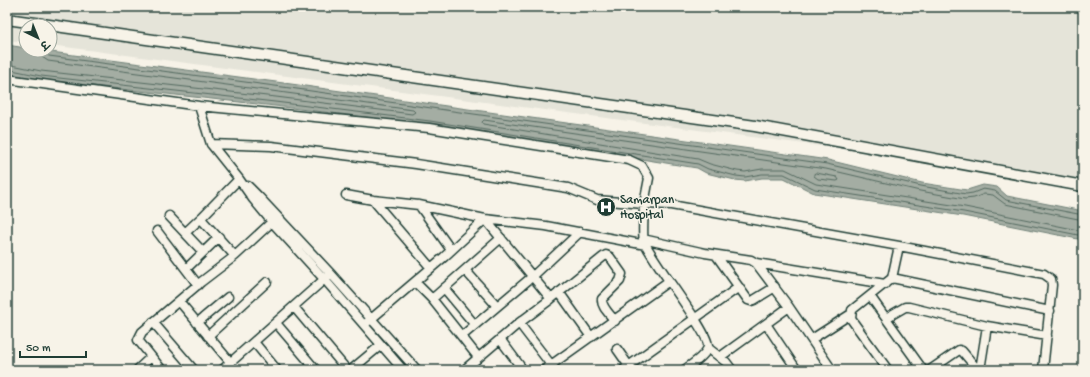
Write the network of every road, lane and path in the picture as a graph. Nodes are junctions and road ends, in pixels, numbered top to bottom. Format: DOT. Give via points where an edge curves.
graph roads {
  1 [pos="7,19"];
  2 [pos="7,80"];
  3 [pos="199,106"];
  4 [pos="211,144"];
  5 [pos="239,179"];
  6 [pos="1083,186"];
  7 [pos="346,195"];
  8 [pos="372,200"];
  9 [pos="644,204"];
  10 [pos="419,205"];
  11 [pos="169,216"];
  12 [pos="202,217"];
  13 [pos="485,218"];
  14 [pos="275,219"];
  15 [pos="157,231"];
  16 [pos="580,232"];
  17 [pos="185,233"];
  18 [pos="219,238"];
  19 [pos="501,238"];
  20 [pos="645,242"];
  21 [pos="899,246"];
  22 [pos="451,250"];
  23 [pos="203,252"];
  24 [pos="716,254"];
  25 [pos="235,256"];
  26 [pos="756,263"];
  27 [pos="431,268"];
  28 [pos="186,269"];
  29 [pos="465,270"];
  30 [pos="331,274"];
  31 [pos="533,276"];
  32 [pos="892,278"];
  33 [pos="325,280"];
  34 [pos="669,281"];
  35 [pos="267,282"];
  36 [pos="415,282"];
  37 [pos="884,284"];
  38 [pos="198,285"];
  39 [pos="739,287"];
  40 [pos="775,287"];
  41 [pos="444,288"];
  42 [pos="559,292"];
  43 [pos="870,296"];
  44 [pos="228,297"];
  45 [pos="432,299"];
  46 [pos="551,299"];
  47 [pos="179,301"];
  48 [pos="497,306"];
  49 [pos="294,307"];
  50 [pos="789,307"];
  51 [pos="1050,311"];
  52 [pos="851,314"];
  53 [pos="886,318"];
  54 [pos="372,319"];
  55 [pos="695,319"];
  56 [pos="615,321"];
  57 [pos="153,322"];
  58 [pos="197,322"];
  59 [pos="276,323"];
  60 [pos="519,323"];
  61 [pos="766,324"];
  62 [pos="364,325"];
  63 [pos="475,325"];
  64 [pos="987,326"];
  65 [pos="208,336"];
  66 [pos="462,336"];
  67 [pos="1046,336"];
  68 [pos="591,337"];
  69 [pos="500,339"];
  70 [pos="812,339"];
  71 [pos="254,342"];
  72 [pos="381,345"];
  73 [pos="708,348"];
  74 [pos="617,349"];
  75 [pos="151,357"];
  76 [pos="478,357"];
  77 [pos="720,357"];
  78 [pos="230,363"];
  79 [pos="272,368"];
  80 [pos="550,368"];
  81 [pos="628,369"];
  82 [pos="688,369"];
  83 [pos="137,370"];
  84 [pos="162,370"];
  85 [pos="194,370"];
  86 [pos="222,370"];
  87 [pos="316,370"];
  88 [pos="347,370"];
  89 [pos="351,370"];
  90 [pos="403,370"];
  91 [pos="417,370"];
  92 [pos="464,370"];
  93 [pos="522,370"];
  94 [pos="732,370"];
  95 [pos="797,370"];
  96 [pos="832,370"];
  97 [pos="888,370"];
  98 [pos="923,370"];
  99 [pos="930,370"];
  100 [pos="979,370"];
  101 [pos="1043,370"];
  1 -- 6 [label="street" via="755,126"];
  2 -- 3 [label="street"];
  3 -- 4 [label="street"];
  3 -- 9 [label="street" via="429,128 629,160 642,166 649,178"];
  4 -- 5 [label="street"];
  4 -- 9 [label="street" via="271,146 416,164 568,188 597,200"];
  5 -- 12 [label="street"];
  5 -- 14 [label="street" via="253,199"];
  7 -- 8 [label="street"];
  8 -- 10 [label="street"];
  8 -- 27 [label="street"];
  9 -- 20 [label="street"];
  9 -- 21 [label="street" via="672,205"];
  10 -- 13 [label="street"];
  10 -- 22 [label="street"];
  11 -- 17 [label="street"];
  12 -- 17 [label="street"];
  12 -- 18 [label="street"];
  13 -- 16 [label="street"];
  13 -- 19 [label="street"];
  13 -- 22 [label="street"];
  14 -- 25 [label="street"];
  14 -- 30 [label="street"];
  14 -- 33 [label="street"];
  15 -- 28 [label="street"];
  16 -- 20 [label="street"];
  16 -- 31 [label="street"];
  17 -- 23 [label="street"];
  18 -- 23 [label="street"];
  18 -- 25 [label="street"];
  19 -- 29 [label="street"];
  19 -- 31 [label="street"];
  20 -- 24 [label="street"];
  20 -- 34 [label="street"];
  21 -- 32 [label="street"];
  21 -- 51 [label="street" via="1049,276 1052,281"];
  22 -- 27 [label="street"];
  23 -- 28 [label="street"];
  24 -- 26 [label="street"];
  24 -- 39 [label="street"];
  25 -- 38 [label="street"];
  26 -- 37 [label="street"];
  26 -- 40 [label="street"];
  27 -- 36 [label="street"];
  28 -- 38 [label="street"];
  29 -- 41 [label="street"];
  29 -- 48 [label="street"];
  30 -- 33 [label="street"];
  30 -- 54 [label="street"];
  31 -- 46 [label="street"];
  31 -- 48 [label="street"];
  32 -- 37 [label="street"];
  32 -- 51 [label="street"];
  33 -- 49 [label="street"];
  33 -- 62 [label="street"];
  34 -- 55 [label="street"];
  34 -- 56 [label="street"];
  35 -- 65 [label="street"];
  36 -- 45 [label="street"];
  36 -- 54 [label="street"];
  37 -- 43 [label="street"];
  38 -- 47 [label="street"];
  39 -- 40 [label="street" via="751,301"];
  39 -- 55 [label="street"];
  40 -- 50 [label="street"];
  41 -- 45 [label="street"];
  41 -- 63 [label="street"];
  42 -- 46 [label="street"];
  42 -- 56 [label="street" via="603,257 610,257 622,274 620,281 604,295 601,303"];
  42 -- 68 [label="street"];
  43 -- 52 [label="street" via="852,310"];
  43 -- 53 [label="street"];
  44 -- 58 [label="street"];
  45 -- 66 [label="street"];
  46 -- 60 [label="street"];
  47 -- 57 [label="street"];
  47 -- 58 [label="street"];
  48 -- 63 [label="street"];
  49 -- 59 [label="street"];
  49 -- 88 [label="street"];
  50 -- 61 [label="street"];
  50 -- 70 [label="street"];
  51 -- 67 [label="street"];
  52 -- 70 [label="street"];
  52 -- 97 [label="street" via="851,319"];
  53 -- 64 [label="street" via="905,306"];
  53 -- 98 [label="street"];
  54 -- 62 [label="street"];
  54 -- 91 [label="street"];
  55 -- 73 [label="street" via="706,337"];
  55 -- 81 [label="street"];
  56 -- 68 [label="street"];
  57 -- 75 [label="street" via="142,332 138,340"];
  57 -- 85 [label="street"];
  58 -- 65 [label="street"];
  59 -- 71 [label="street"];
  59 -- 87 [label="street"];
  60 -- 69 [label="street"];
  60 -- 80 [label="street"];
  61 -- 77 [label="street"];
  61 -- 95 [label="street"];
  62 -- 72 [label="street"];
  63 -- 66 [label="street"];
  64 -- 67 [label="street"];
  64 -- 100 [label="street"];
  65 -- 78 [label="street"];
  66 -- 76 [label="street"];
  67 -- 101 [label="street"];
  68 -- 80 [label="street"];
  69 -- 76 [label="street"];
  69 -- 93 [label="street"];
  70 -- 96 [label="street"];
  71 -- 78 [label="street"];
  71 -- 79 [label="street"];
  72 -- 89 [label="street"];
  72 -- 90 [label="street"];
  73 -- 77 [label="street"];
  73 -- 82 [label="street"];
  74 -- 81 [label="street"];
  75 -- 83 [label="street"];
  75 -- 84 [label="street"];
  76 -- 92 [label="street"];
  77 -- 94 [label="street"];
  78 -- 86 [label="street"];
  99 -- 100 [label="street" via="959,350"];
}
